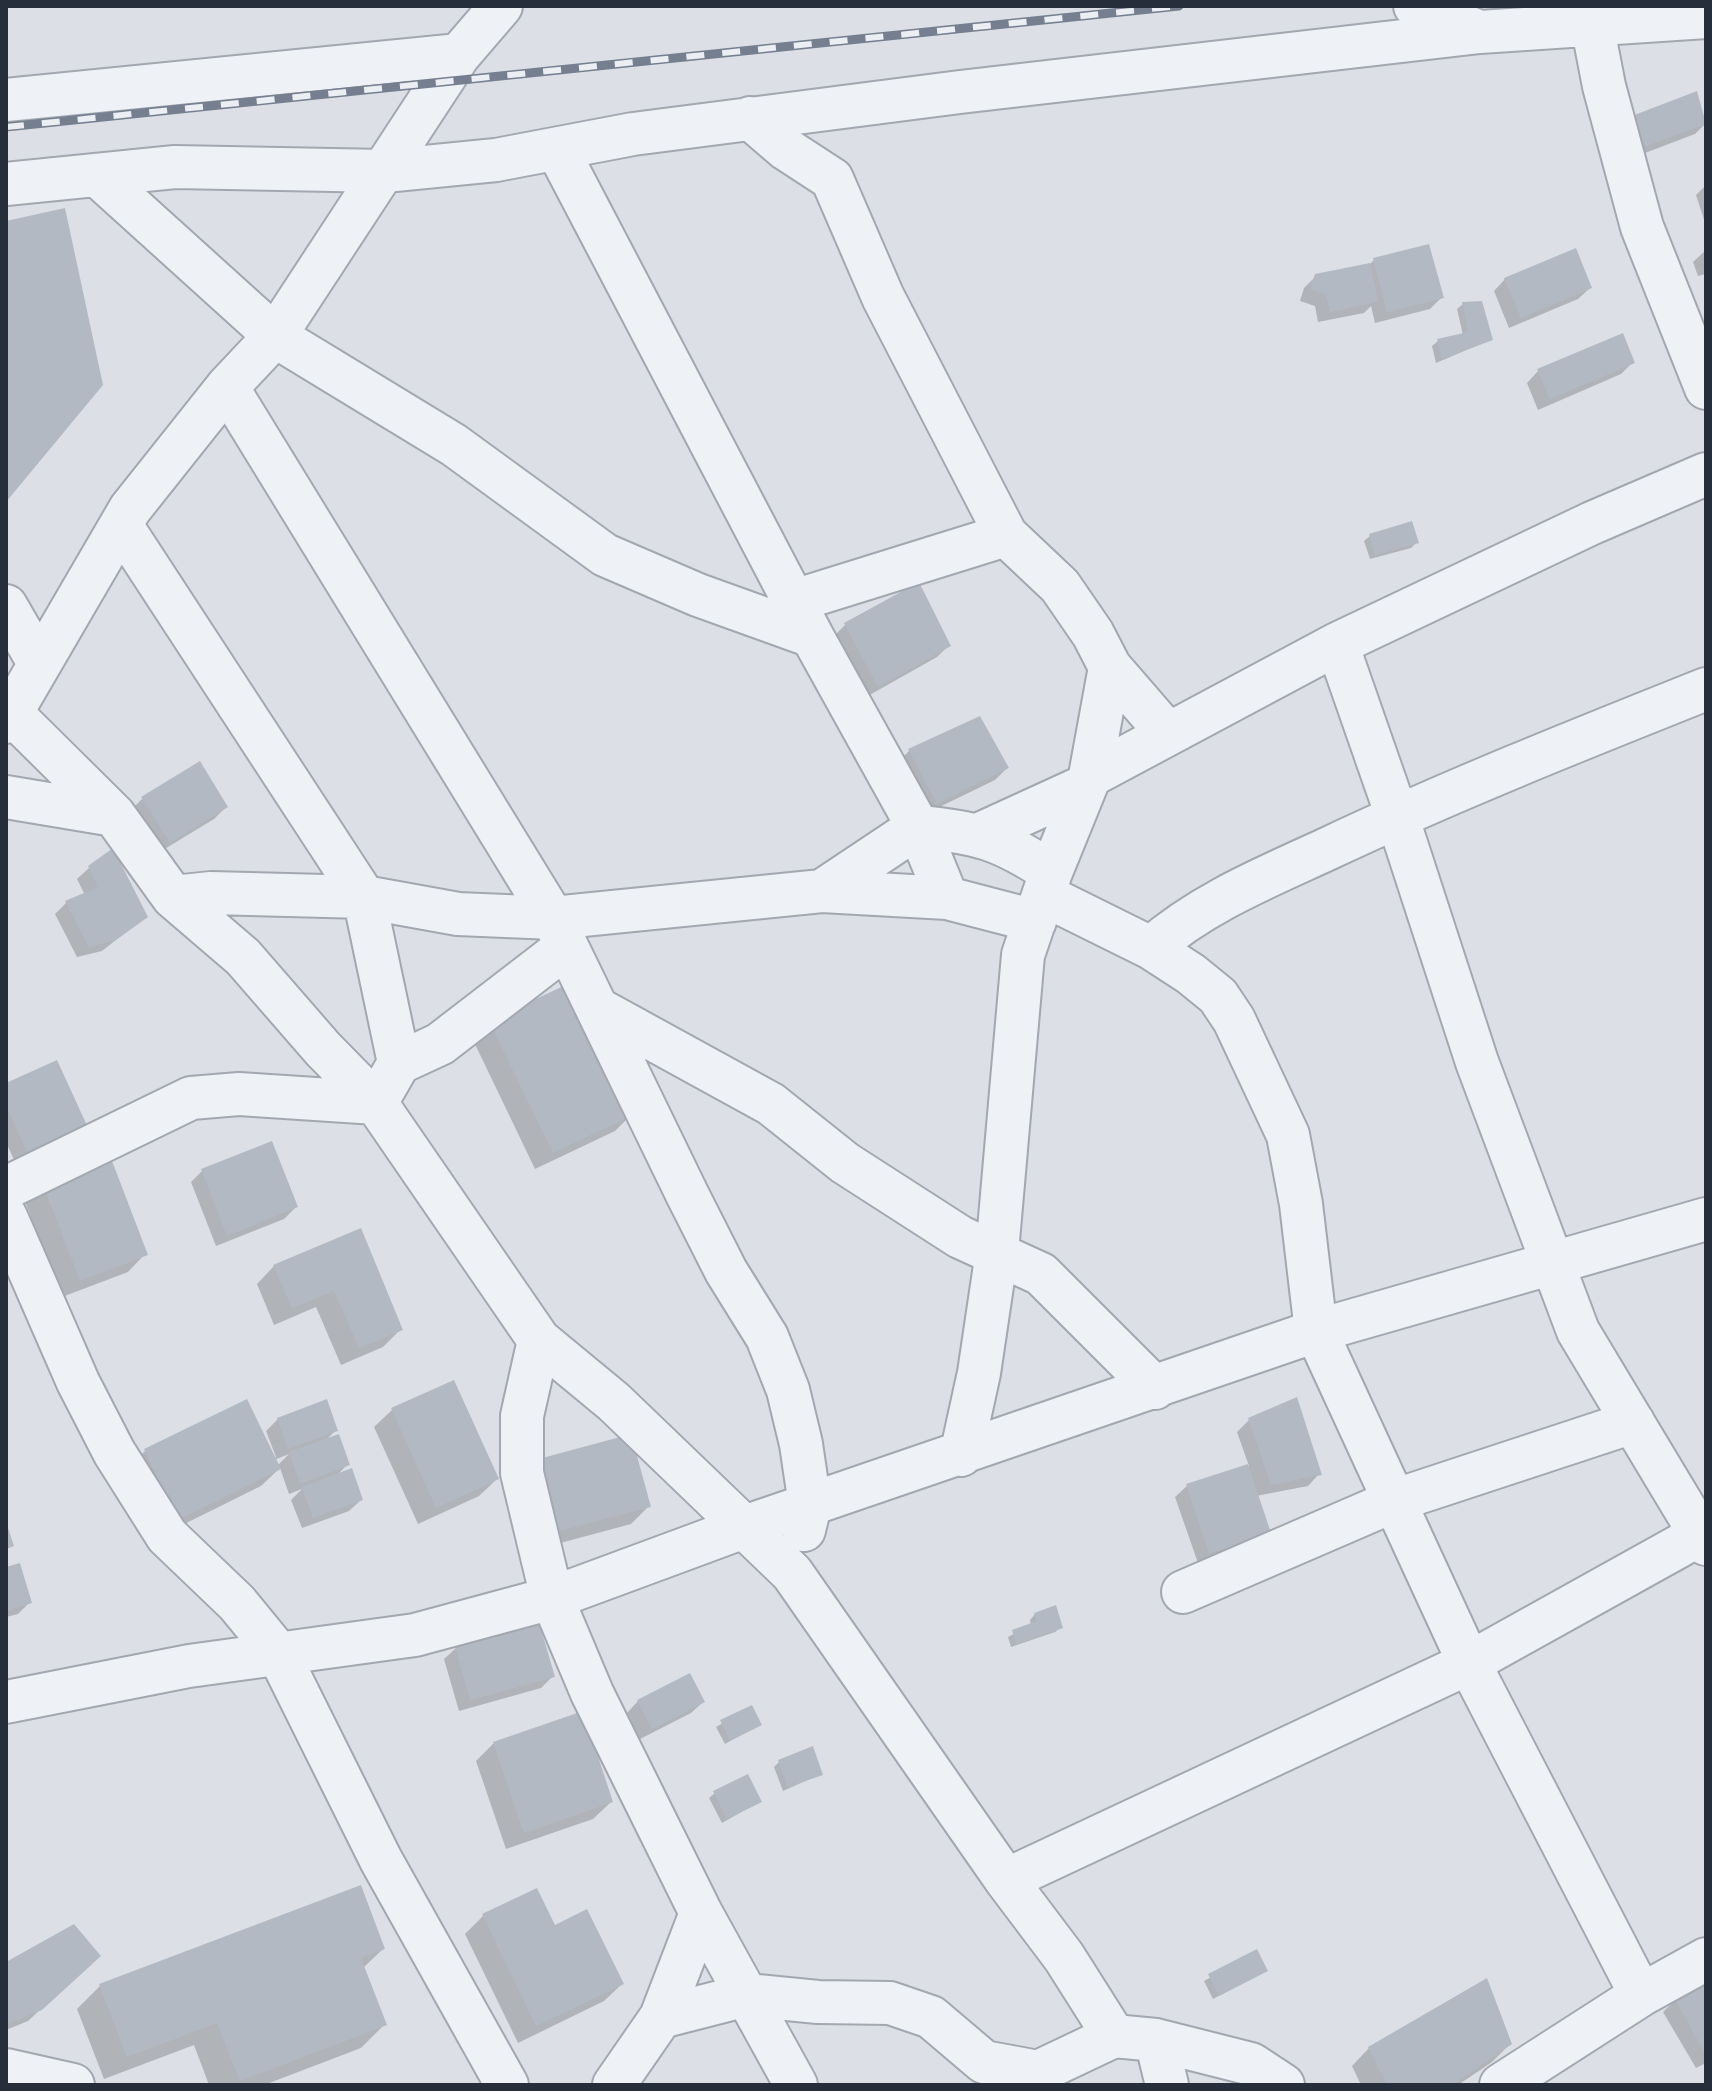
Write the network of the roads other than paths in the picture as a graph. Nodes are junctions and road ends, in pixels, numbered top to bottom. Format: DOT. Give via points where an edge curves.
graph roads {
  1 [pos="501,6"];
  2 [pos="1415,6"];
  3 [pos="1700,23"];
  4 [pos="1592,24"];
  5 [pos="1480,32"];
  6 [pos="459,55"];
  7 [pos="6,100"];
  8 [pos="750,118"];
  9 [pos="557,149"];
  10 [pos="385,171"];
  11 [pos="97,175"];
  12 [pos="6,184"];
  13 [pos="275,336"];
  14 [pos="227,387"];
  15 [pos="1706,388"];
  16 [pos="1706,474"];
  17 [pos="121,525"];
  18 [pos="1006,535"];
  19 [pos="6,606"];
  20 [pos="803,618"];
  21 [pos="1337,644"];
  22 [pos="39,663"];
  23 [pos="1110,667"];
  24 [pos="1706,689"];
  25 [pos="8,717"];
  26 [pos="1168,734"];
  27 [pos="1088,781"];
  28 [pos="6,797"];
  29 [pos="114,815"];
  30 [pos="1397,816"];
  31 [pos="918,827"];
  32 [pos="980,834"];
  33 [pos="822,891"];
  34 [pos="1044,896"];
  35 [pos="173,897"];
  36 [pos="364,897"];
  37 [pos="947,898"];
  38 [pos="560,932"];
  39 [pos="1151,948"];
  40 [pos="598,1009"];
  41 [pos="399,1063"];
  42 [pos="376,1103"];
  43 [pos="6,1188"];
  44 [pos="6,1217"];
  45 [pos="1706,1219"];
  46 [pos="997,1252"];
  47 [pos="1551,1264"];
  48 [pos="1316,1331"];
  49 [pos="539,1340"];
  50 [pos="1155,1388"];
  51 [pos="1633,1422"];
  52 [pos="961,1455"];
  53 [pos="1396,1500"];
  54 [pos="810,1505"];
  55 [pos="744,1527"];
  56 [pos="1704,1539"];
  57 [pos="792,1573"];
  58 [pos="1183,1592"];
  59 [pos="552,1598"];
  60 [pos="278,1653"];
  61 [pos="1469,1663"];
  62 [pos="6,1702"];
  63 [pos="1006,1880"];
  64 [pos="701,1913"];
  65 [pos="1706,1959"];
  66 [pos="747,1995"];
  67 [pos="1641,1995"];
  68 [pos="661,2017"];
  69 [pos="1114,2036"];
  70 [pos="1156,2040"];
  71 [pos="6,2070"];
  72 [pos="73,2085"];
  73 [pos="507,2085"];
  74 [pos="614,2085"];
  75 [pos="796,2085"];
  76 [pos="1167,2085"];
  77 [pos="1283,2085"];
  78 [pos="1501,2085"];
  1 -- 6 [label="street"];
  2 -- 5 [label="street"];
  3 -- 4 [label="street"];
  4 -- 5 [label="street"];
  4 -- 15 [label="street" via="1642,227"];
  5 -- 8 [label="street"];
  6 -- 7 [label="street"];
  6 -- 10 [label="street"];
  8 -- 9 [label="street"];
  8 -- 18 [label="street" via="832,179 883,297"];
  9 -- 10 [label="street"];
  9 -- 20 [label="street"];
  10 -- 11 [label="street" via="175,167"];
  10 -- 13 [label="street"];
  11 -- 12 [label="street"];
  11 -- 13 [label="street"];
  13 -- 14 [label="street"];
  13 -- 20 [label="street" via="454,445 605,555 698,595"];
  14 -- 17 [label="street"];
  14 -- 38 [label="street"];
  16 -- 21 [label="street"];
  17 -- 22 [label="street"];
  17 -- 36 [label="street"];
  18 -- 20 [label="street"];
  18 -- 23 [label="street" via="1060,586"];
  19 -- 22 [label="street"];
  20 -- 31 [label="street"];
  21 -- 26 [label="street"];
  21 -- 30 [label="street"];
  22 -- 25 [label="street"];
  23 -- 26 [label="street"];
  23 -- 27 [label="street"];
  24 -- 30 [label="street"];
  25 -- 29 [label="street"];
  26 -- 27 [label="street"];
  27 -- 32 [label="street"];
  27 -- 34 [label="street"];
  28 -- 29 [label="street"];
  29 -- 35 [label="street"];
  30 -- 39 [label="street" via="1220,899"];
  30 -- 47 [label="street" via="1477,1062"];
  31 -- 32 [label="street"];
  31 -- 33 [label="street"];
  31 -- 37 [label="street"];
  32 -- 34 [label="street" via="1017,849"];
  33 -- 37 [label="street"];
  33 -- 38 [label="street"];
  34 -- 37 [label="street"];
  34 -- 39 [label="street"];
  34 -- 46 [label="street" via="1023,955"];
  35 -- 36 [label="street"];
  35 -- 42 [label="street" via="243,957"];
  36 -- 38 [label="street"];
  36 -- 41 [label="street"];
  38 -- 40 [label="street"];
  38 -- 41 [label="street" via="440,1044"];
  39 -- 48 [label="street" via="1218,996 1288,1135"];
  40 -- 46 [label="street" via="771,1104 915,1210"];
  40 -- 54 [label="street" via="726,1271 767,1337 788,1390"];
  41 -- 42 [label="street"];
  42 -- 43 [label="street" via="239,1094 191,1098"];
  42 -- 49 [label="street"];
  44 -- 60 [label="street" via="114,1452 167,1536 237,1603"];
  45 -- 47 [label="street"];
  46 -- 50 [label="street" via="1041,1274"];
  46 -- 52 [label="street"];
  47 -- 48 [label="street"];
  47 -- 51 [label="street" via="1578,1331"];
  48 -- 50 [label="street"];
  48 -- 53 [label="street"];
  49 -- 55 [label="street" via="614,1402"];
  49 -- 59 [label="street" via="522,1416 522,1473"];
  50 -- 52 [label="street"];
  51 -- 53 [label="street"];
  51 -- 56 [label="street"];
  52 -- 54 [label="street"];
  53 -- 58 [label="street"];
  53 -- 61 [label="street"];
  54 -- 55 [label="street"];
  54 -- 57 [label="street"];
  55 -- 57 [label="street"];
  55 -- 59 [label="street"];
  56 -- 61 [label="street"];
  57 -- 63 [label="street"];
  59 -- 60 [label="street" via="415,1635"];
  59 -- 64 [label="street" via="592,1693"];
  60 -- 62 [label="street"];
  60 -- 73 [label="street" via="381,1860"];
  61 -- 63 [label="street"];
  61 -- 67 [label="street"];
  63 -- 69 [label="street"];
  64 -- 66 [label="street"];
  64 -- 68 [label="street"];
  65 -- 67 [label="street"];
  66 -- 68 [label="street"];
  66 -- 69 [label="street" via="890,2003 931,2017 984,2062 1038,2072"];
  66 -- 75 [label="street"];
  67 -- 78 [label="street"];
  68 -- 74 [label="street"];
  69 -- 70 [label="street"];
  70 -- 76 [label="street"];
  70 -- 77 [label="street" via="1251,2064"];
  71 -- 72 [label="street"];
}
